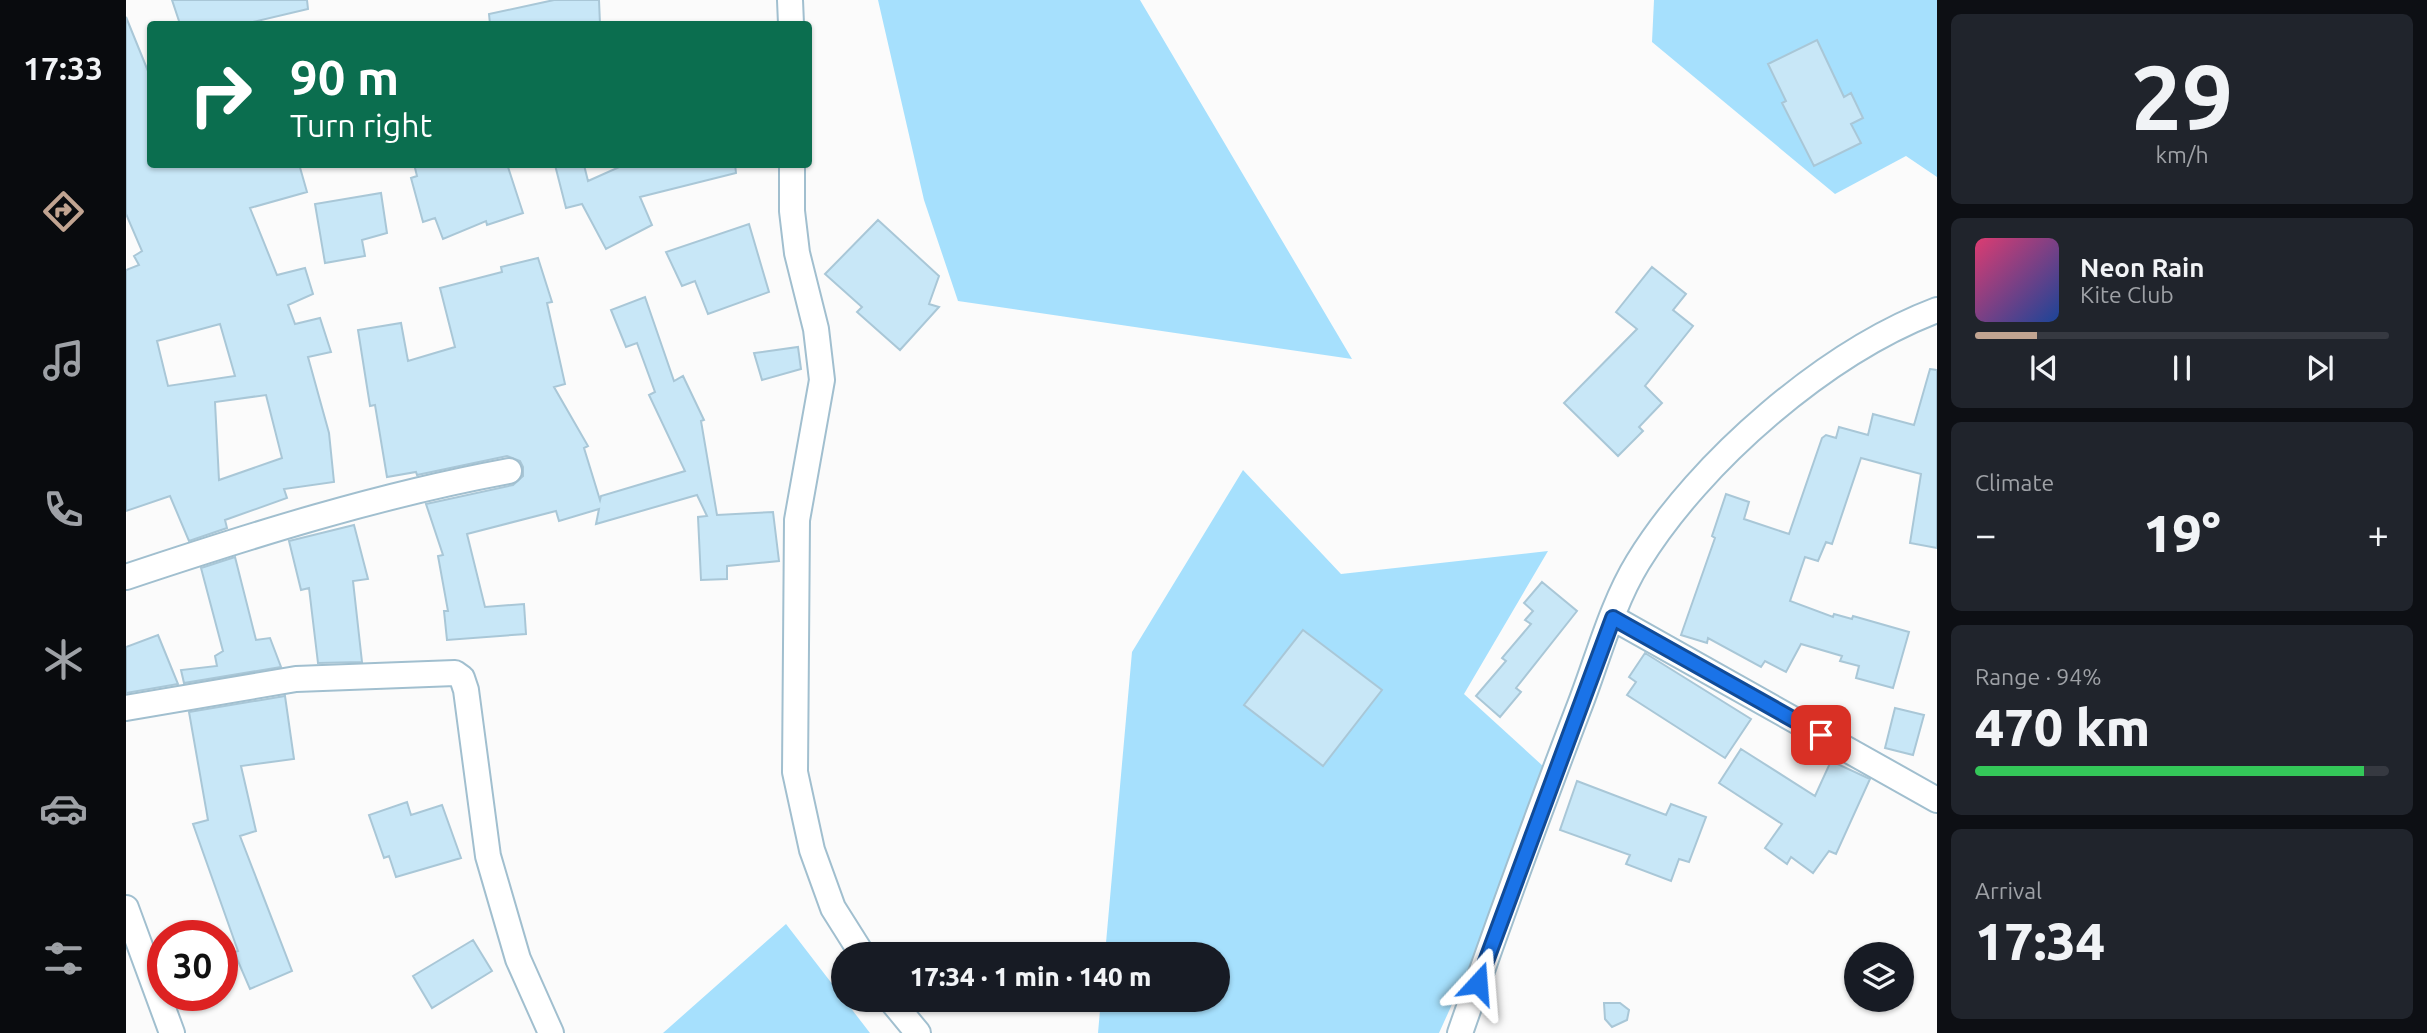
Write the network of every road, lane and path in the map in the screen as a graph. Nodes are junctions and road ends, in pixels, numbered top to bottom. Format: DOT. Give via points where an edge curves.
graph roads {
  1 [pos="790,0"];
  2 [pos="791,21"];
  3 [pos="792,168"];
  4 [pos="1937,310"];
  5 [pos="509,471"];
  6 [pos="126,577"];
  7 [pos="1613,618"];
  8 [pos="126,708"];
  9 [pos="1937,800"];
  10 [pos="126,908"];
  11 [pos="855,942"];
  12 [pos="901,1012"];
  13 [pos="172,1033"];
  14 [pos="551,1033"];
  15 [pos="918,1033"];
  16 [pos="1460,1033"];
  1 -- 2 [label="street"];
  3 -- 11 [label="street" via="797,253 816,329 822,380 797,520 795,772 813,850 834,908"];
  4 -- 7 [label="street" via="1869,341 1735,444 1677,506 1637,564"];
  5 -- 6 [label="street" via="426,486"];
  7 -- 9 [label="street"];
  7 -- 16 [label="street"];
  8 -- 14 [label="street" via="296,680 455,673 465,683 488,856 518,959"];
  10 -- 13 [label="street"];
  12 -- 15 [label="street"];
}
